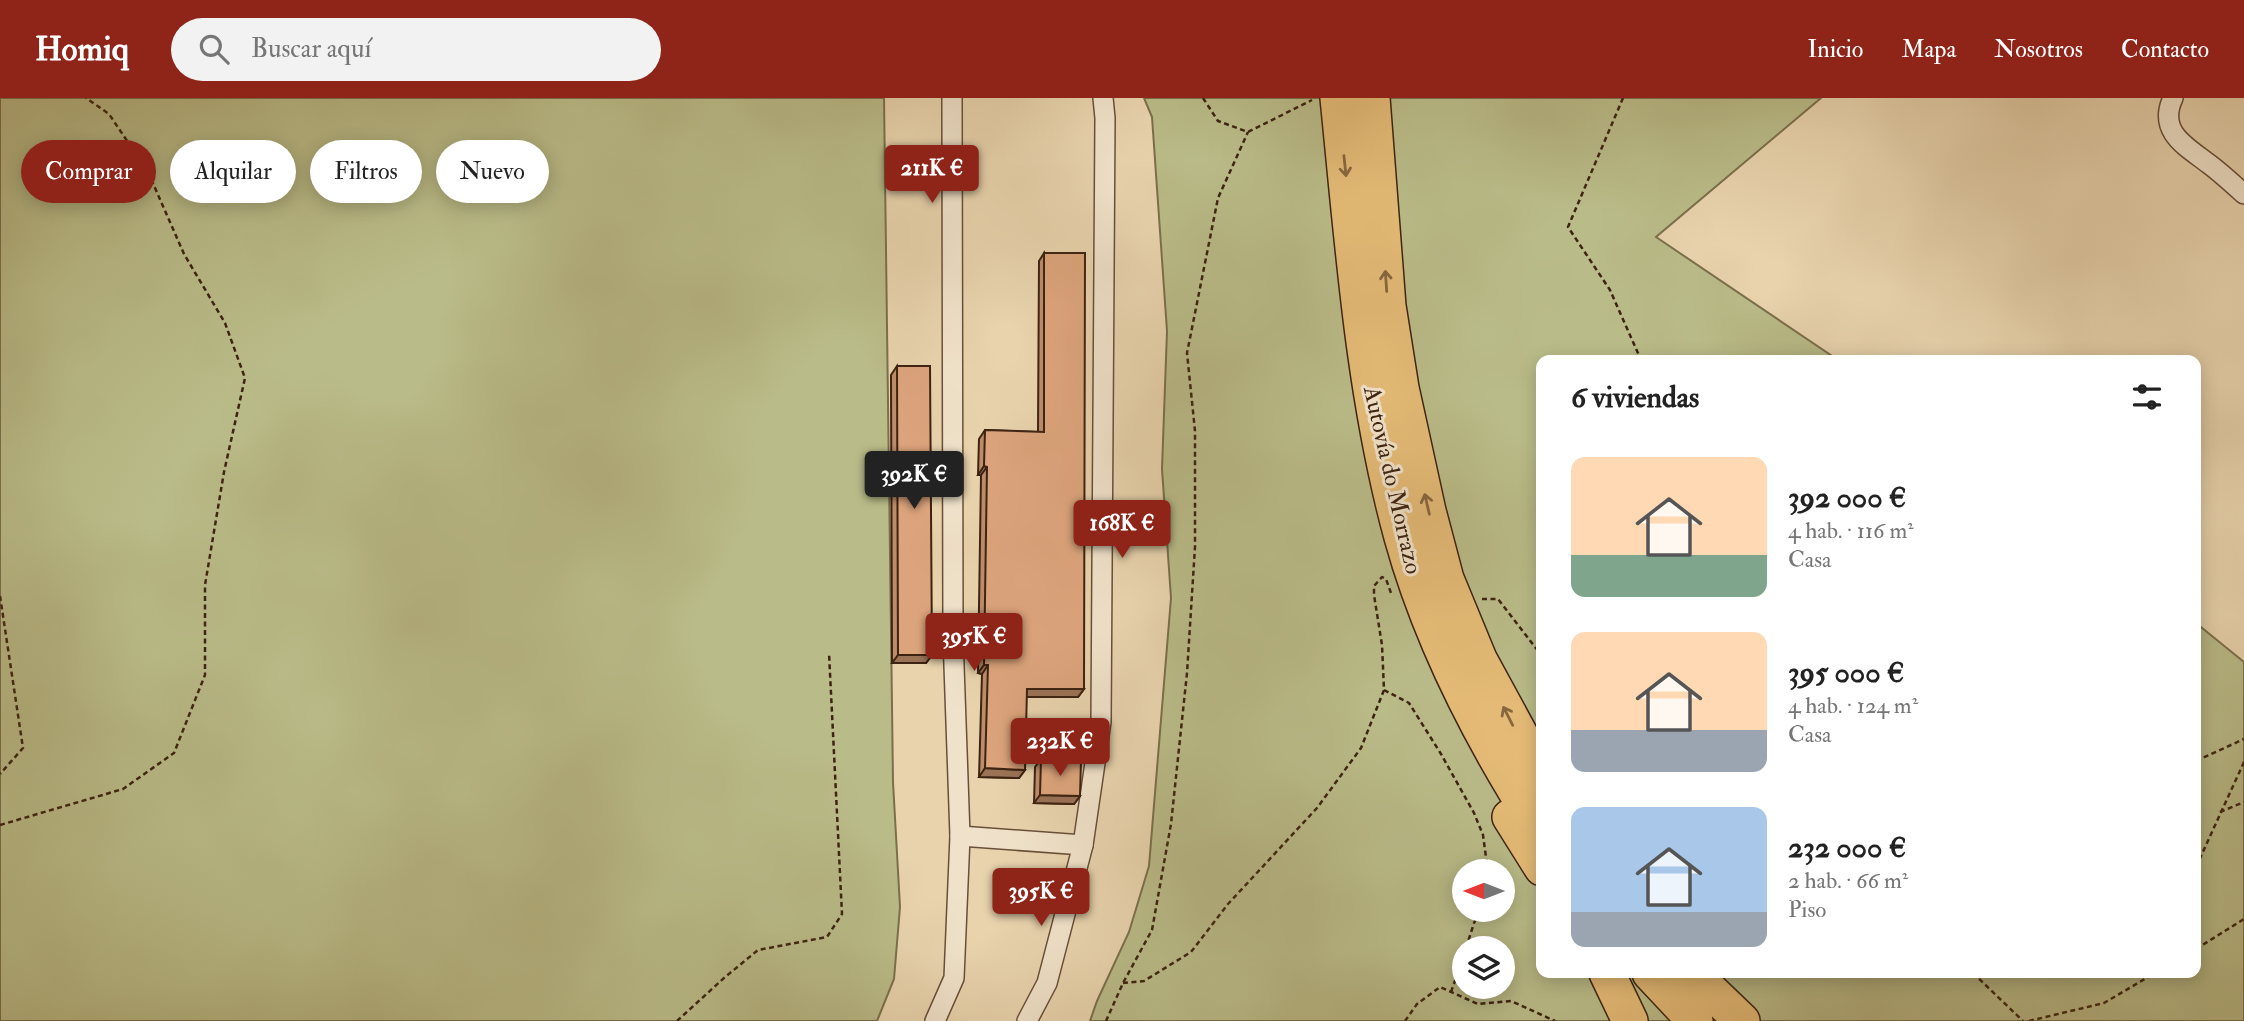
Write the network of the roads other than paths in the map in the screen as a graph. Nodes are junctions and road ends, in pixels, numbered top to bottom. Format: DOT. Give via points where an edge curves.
graph roads {
  1 [pos="953,98"];
  2 [pos="1103,98"];
  3 [pos="1338,98"];
  4 [pos="1372,98"];
  5 [pos="2173,98"];
  6 [pos="2244,194"];
  7 [pos="1412,599"];
  8 [pos="1536,764"];
  9 [pos="1536,823"];
  10 [pos="960,836"];
  11 [pos="1083,845"];
  12 [pos="1536,859"];
  13 [pos="1609,978"];
  14 [pos="1655,978"];
  15 [pos="1697,978"];
  16 [pos="935,1021"];
  17 [pos="1027,1021"];
  18 [pos="1630,1021"];
  19 [pos="1695,1021"];
  20 [pos="1742,1021"];
  1 -- 10 [label="street" via="953,637"];
  2 -- 11 [label="street" via="1101,722"];
  3 -- 7 [label="highway, Autovía do Morrazo, one-way" via="1360,320"];
  8 -- 4 [label="highway, Autovía do Morrazo, one-way" via="1479,659 1446,579 1428,511 1388,306"];
  5 -- 6 [label="street" via="2169,128 2184,147"];
  7 -- 9 [label="highway, Autovía do Morrazo" via="1493,754"];
  7 -- 12 [label="highway" via="1450,701"];
  10 -- 11 [label="street"];
  10 -- 16 [label="street" via="954,978"];
  11 -- 17 [label="street" via="1047,983"];
  13 -- 18 [label="highway"];
  14 -- 19 [label="highway"];
  15 -- 20 [label="highway"];
}
